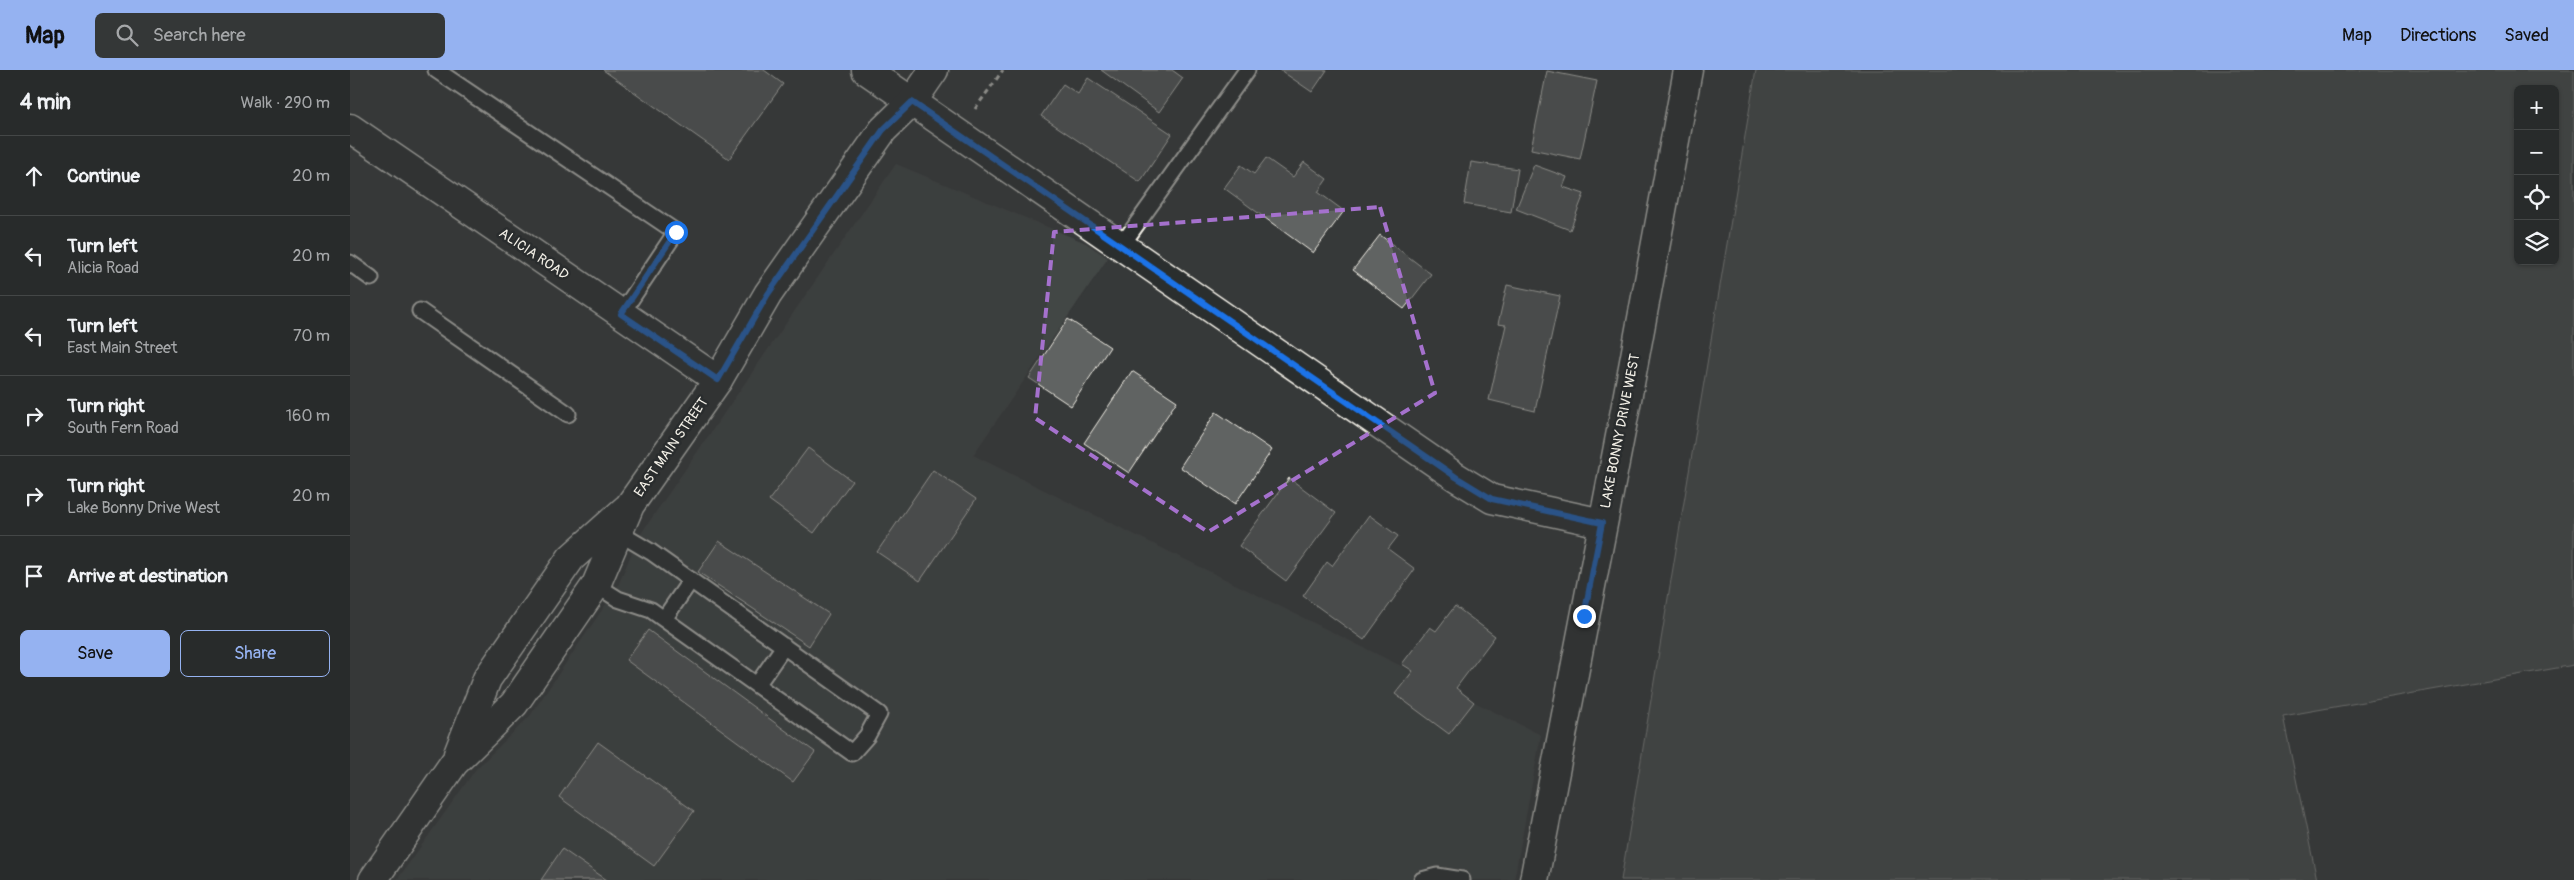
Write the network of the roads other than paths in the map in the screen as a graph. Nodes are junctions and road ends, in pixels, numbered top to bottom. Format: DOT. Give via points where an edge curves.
graph roads {
  1 [pos="436,70"];
  2 [pos="866,70"];
  3 [pos="934,70"];
  4 [pos="1247,70"];
  5 [pos="1688,70"];
  6 [pos="912,102"];
  7 [pos="350,128"];
  8 [pos="1121,246"];
  9 [pos="350,263"];
  10 [pos="371,278"];
  11 [pos="420,311"];
  12 [pos="621,314"];
  13 [pos="718,380"];
  14 [pos="568,414"];
  15 [pos="630,505"];
  16 [pos="1602,523"];
  17 [pos="619,533"];
  18 [pos="691,580"];
  19 [pos="596,585"];
  20 [pos="664,619"];
  21 [pos="784,646"];
  22 [pos="756,685"];
  23 [pos="454,763"];
  24 [pos="373,880"];
  25 [pos="1422,880"];
  26 [pos="1462,880"];
  27 [pos="1534,880"];
  1 -- 12 [label="lane" via="676,232"];
  2 -- 6 [label="street"];
  3 -- 6 [label="street, EAST MAIN STREET"];
  4 -- 8 [label="lane"];
  5 -- 16 [label="street, LAKE BONNY DRIVE WEST"];
  6 -- 8 [label="street"];
  6 -- 13 [label="street, EAST MAIN STREET" via="883,130 768,294"];
  7 -- 12 [label="street, ALICIA ROAD"];
  8 -- 16 [label="street" via="1492,499"];
  9 -- 10 [label="lane"];
  11 -- 14 [label="lane"];
  12 -- 13 [label="street, ALICIA ROAD"];
  13 -- 15 [label="street, EAST MAIN STREET"];
  15 -- 17 [label="street, EAST MAIN STREET"];
  15 -- 23 [label="street, EAST MAIN STREET" via="571,558 487,679"];
  16 -- 27 [label="street, LAKE BONNY DRIVE WEST"];
  17 -- 18 [label="lane"];
  17 -- 19 [label="street, EAST MAIN STREET"];
  18 -- 20 [label="lane"];
  18 -- 21 [label="lane"];
  19 -- 20 [label="lane" via="618,599 651,610"];
  19 -- 23 [label="street, EAST MAIN STREET" via="514,704"];
  20 -- 22 [label="lane"];
  21 -- 22 [label="lane"];
  21 -- 22 [label="lane" via="879,714 867,736 852,753"];
  23 -- 24 [label="street, EAST MAIN STREET"];
  25 -- 26 [label="lane" via="1437,876"];
}
